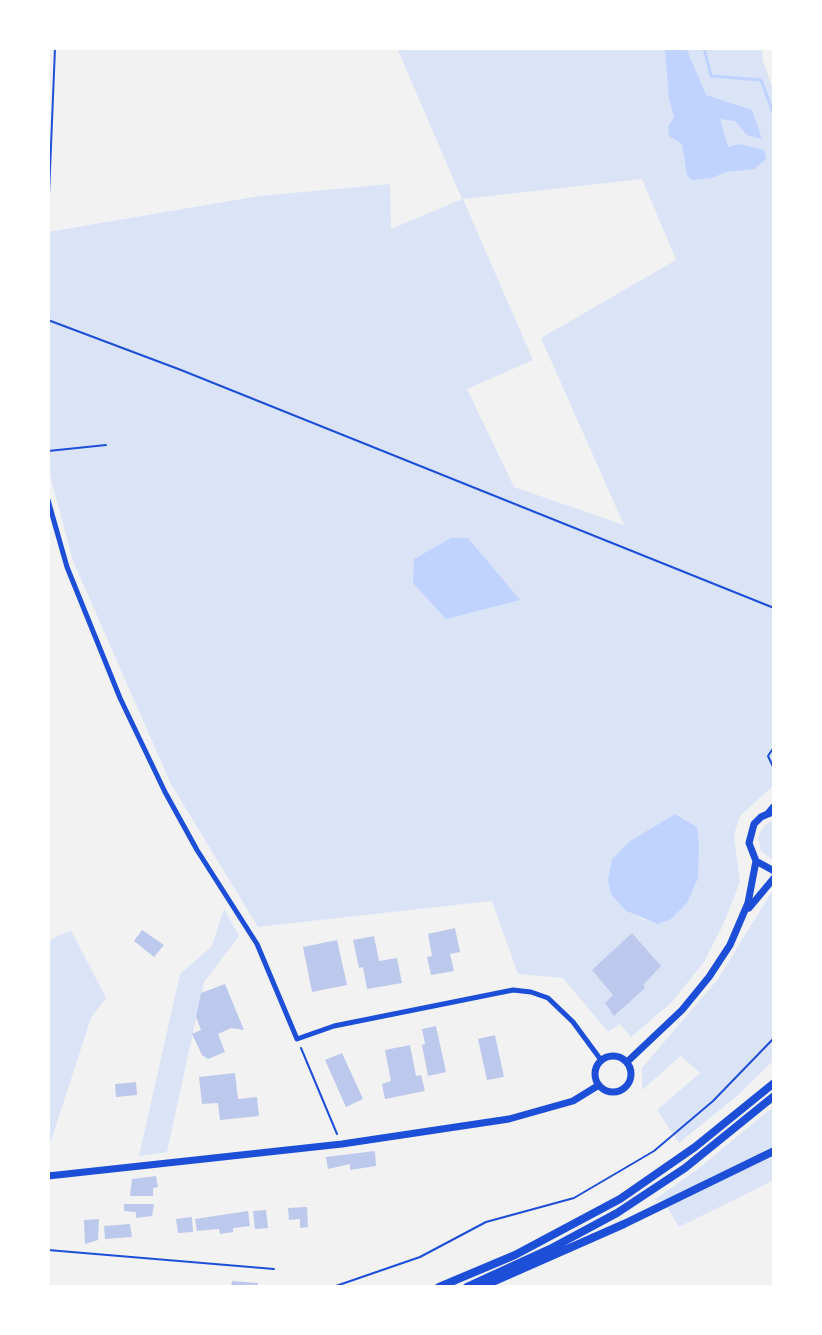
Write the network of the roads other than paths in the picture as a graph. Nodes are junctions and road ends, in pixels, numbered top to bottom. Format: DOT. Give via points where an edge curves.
graph roads {
  1 [pos="48,500"];
  2 [pos="772,810"];
  3 [pos="756,861"];
  4 [pos="774,871"];
  5 [pos="774,878"];
  6 [pos="742,920"];
  7 [pos="601,1060"];
  8 [pos="627,1062"];
  9 [pos="774,1083"];
  10 [pos="599,1085"];
  11 [pos="774,1096"];
  12 [pos="774,1151"];
  13 [pos="48,1176"];
  14 [pos="439,1287"];
  15 [pos="467,1287"];
  16 [pos="481,1287"];
  1 -- 7 [label="street" via="67,567 120,698 197,850 257,944 297,1039 334,1026 513,990 548,998"];
  2 -- 3 [label="main road" via="751,833"];
  3 -- 4 [label="main road"];
  3 -- 6 [label="main road"];
  5 -- 6 [label="main road"];
  6 -- 8 [label="main road" via="709,977"];
  7 -- 8 [label="main road" via="612,1056"];
  7 -- 10 [label="main road" via="596,1069"];
  8 -- 10 [label="main road" via="631,1073 624,1088 608,1091"];
  9 -- 14 [label="main road" via="620,1199 515,1255"];
  10 -- 13 [label="main road" via="573,1101 509,1119 342,1144"];
  11 -- 15 [label="main road" via="685,1168 617,1213"];
  12 -- 16 [label="main road"];
}
